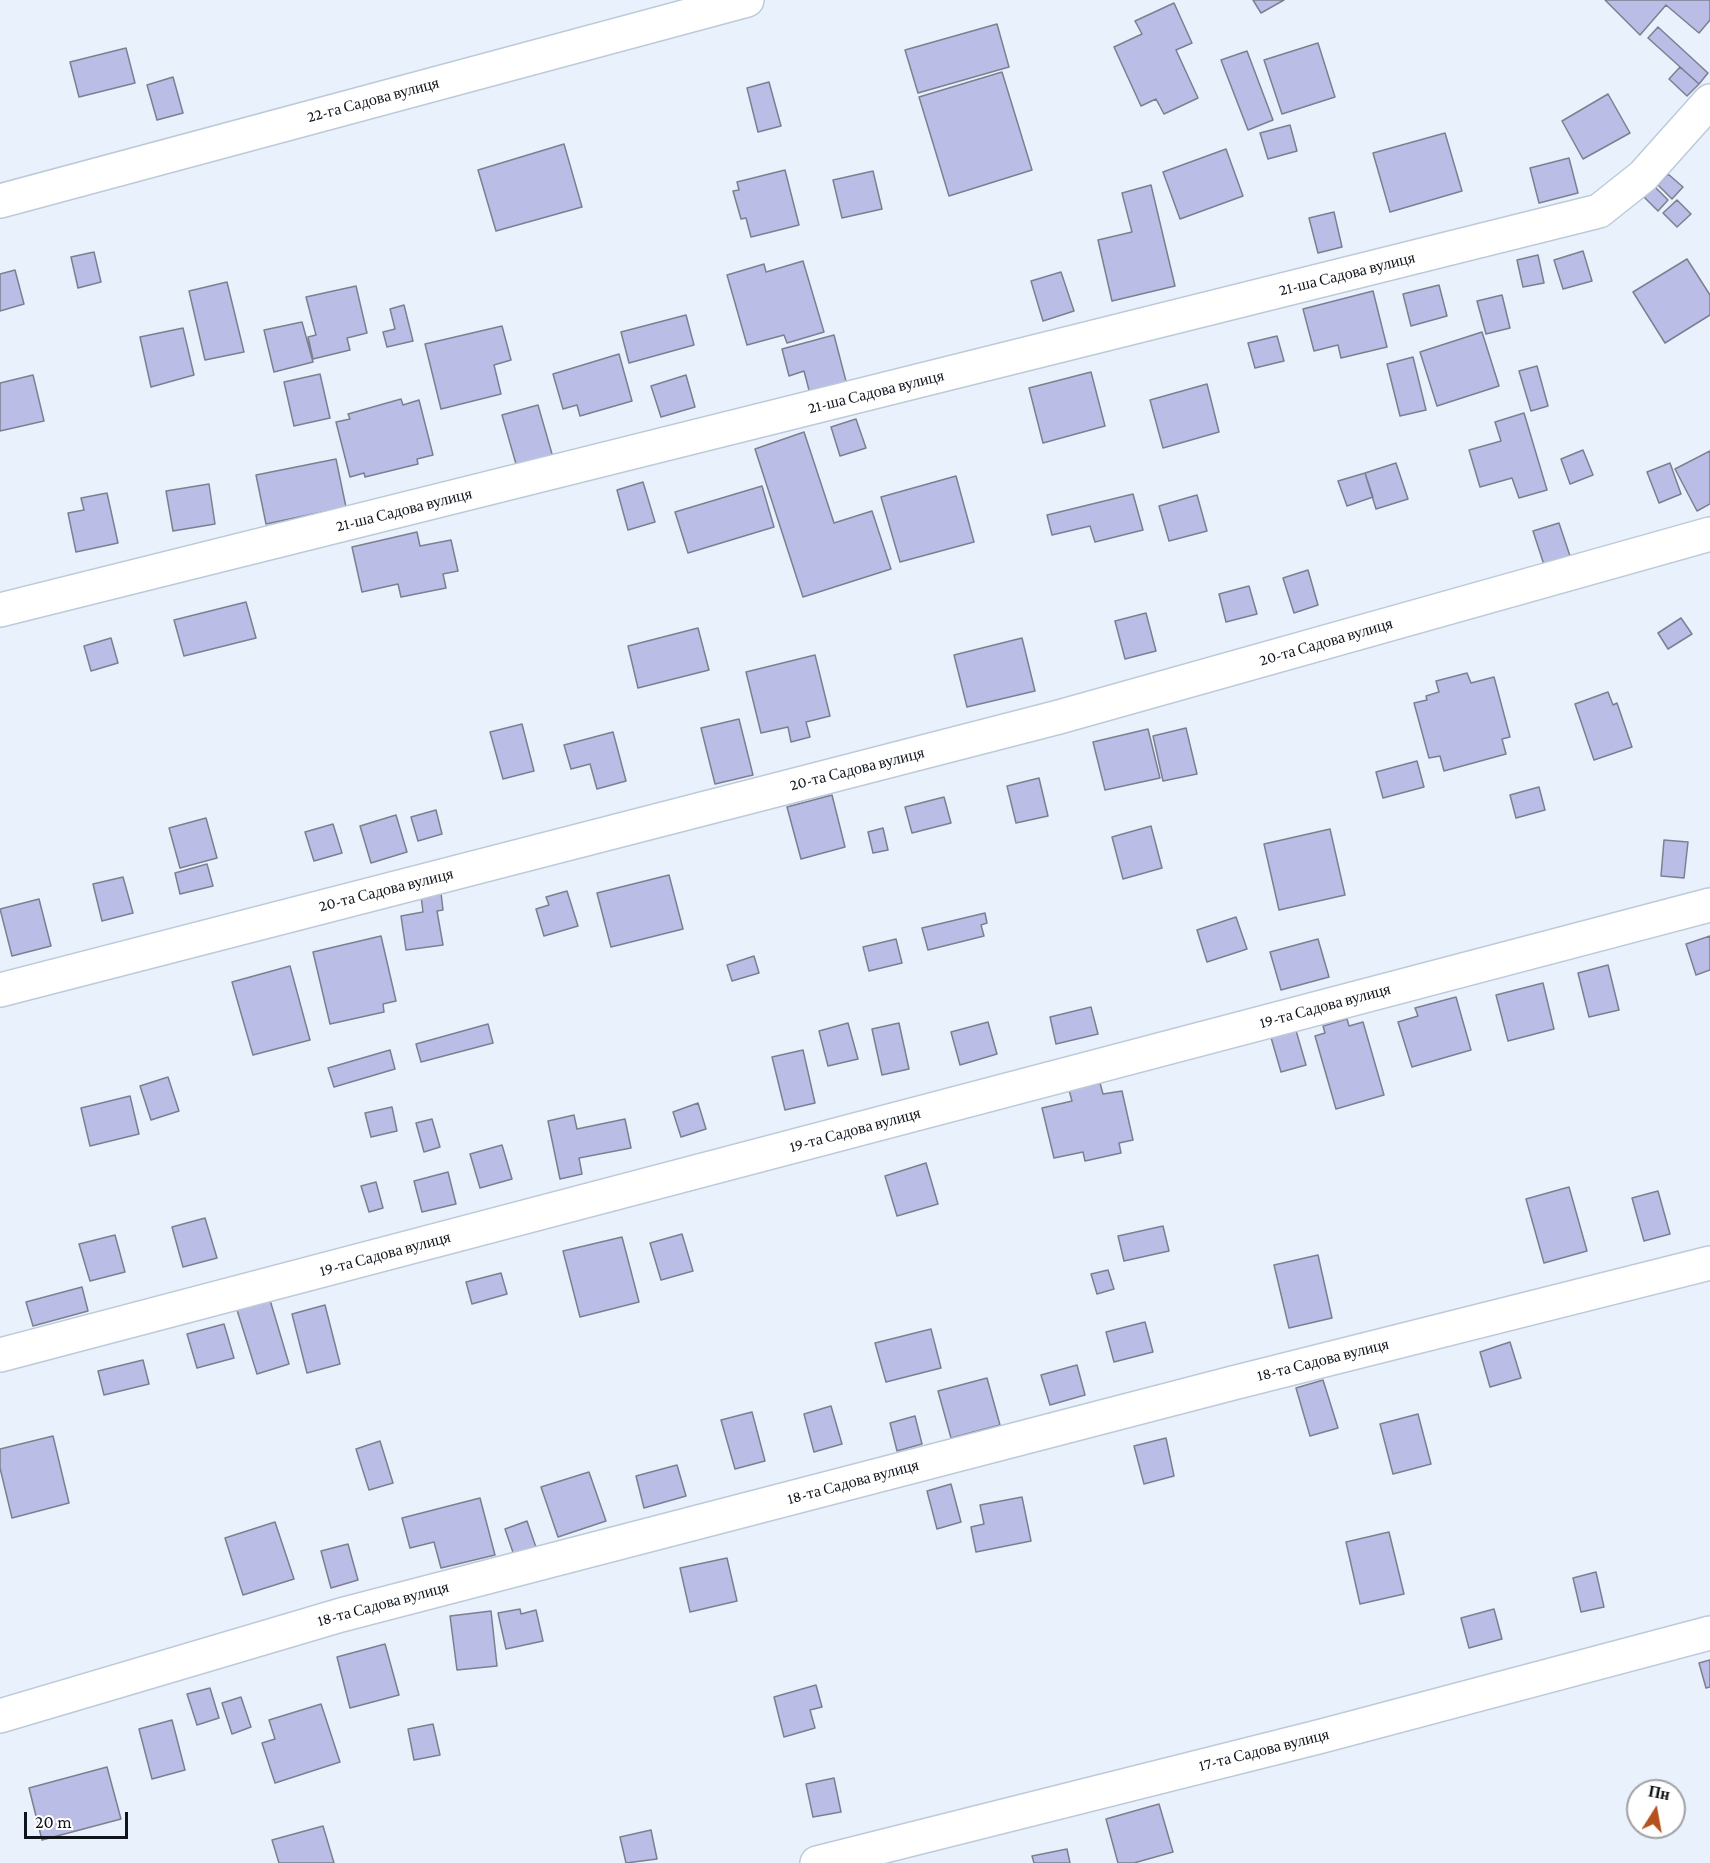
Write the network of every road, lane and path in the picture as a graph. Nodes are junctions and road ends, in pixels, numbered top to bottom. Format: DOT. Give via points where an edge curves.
graph roads {
  1 [pos="747,0"];
  2 [pos="1710,101"];
  3 [pos="0,201"];
  4 [pos="1710,534"];
  5 [pos="0,610"];
  6 [pos="1710,905"];
  7 [pos="0,990"];
  8 [pos="1710,1263"];
  9 [pos="0,1355"];
  10 [pos="1710,1633"];
  11 [pos="0,1716"];
  12 [pos="817,1863"];
  1 -- 3 [label="street, 22-га Садова вулиця"];
  2 -- 5 [label="street, 21-ша Садова вулиця" via="1643,176 1599,211"];
  4 -- 7 [label="street, 20-та Садова вулиця" via="1059,717"];
  6 -- 9 [label="street, 19-та Садова вулиця"];
  8 -- 11 [label="street, 18-та Садова вулиця" via="341,1615"];
  10 -- 12 [label="street, 17-та Садова вулиця" via="1311,1739"];
}
